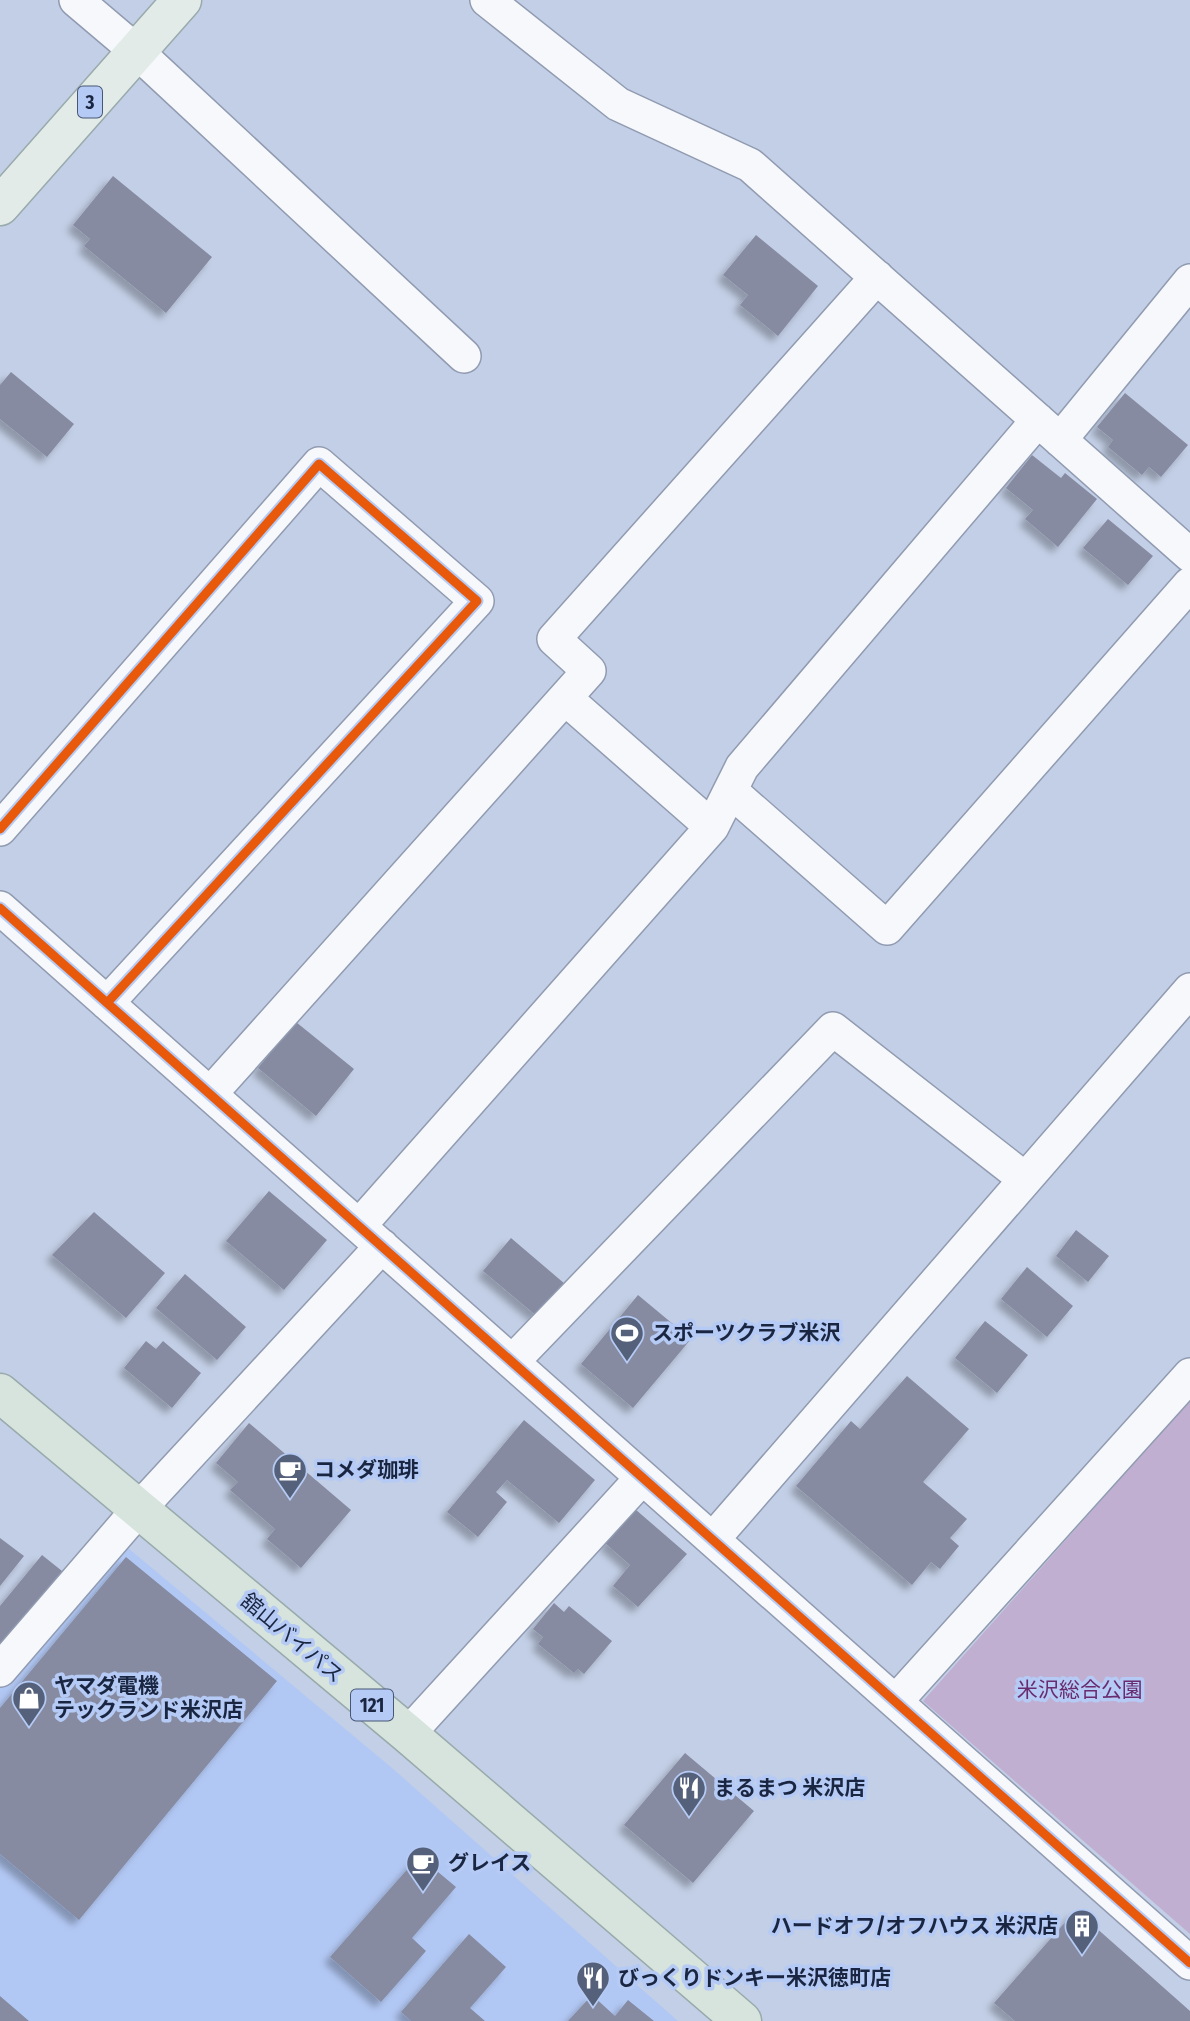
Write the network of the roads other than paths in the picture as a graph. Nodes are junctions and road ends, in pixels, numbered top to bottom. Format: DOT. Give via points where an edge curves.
graph roads {
  1 [pos="76,0"];
  2 [pos="181,0"];
  3 [pos="487,0"];
  4 [pos="135,50"];
  5 [pos="0,206"];
  6 [pos="877,278"];
  7 [pos="1190,281"];
  8 [pos="464,356"];
  9 [pos="1049,430"];
  10 [pos="1190,555"];
  11 [pos="1190,584"];
  12 [pos="565,698"];
  13 [pos="732,792"];
  14 [pos="712,827"];
  15 [pos="0,830"];
  16 [pos="0,908"];
  17 [pos="1190,990"];
  18 [pos="107,1003"];
  19 [pos="210,1094"];
  20 [pos="1026,1179"];
  21 [pos="371,1236"];
  22 [pos="512,1362"];
  23 [pos="1190,1375"];
  24 [pos="0,1393"];
  25 [pos="642,1479"];
  26 [pos="138,1510"];
  27 [pos="713,1539"];
  28 [pos="0,1670"];
  29 [pos="897,1700"];
  30 [pos="408,1734"];
  31 [pos="1190,1963"];
  32 [pos="742,2021"];
  1 -- 4 [label="street"];
  2 -- 4 [label="main road, 3"];
  3 -- 6 [label="street" via="618,104 750,165"];
  4 -- 5 [label="main road, 3"];
  4 -- 8 [label="street"];
  6 -- 9 [label="street"];
  6 -- 12 [label="street" via="554,639 589,671"];
  7 -- 9 [label="street"];
  9 -- 10 [label="street"];
  9 -- 13 [label="street" via="742,767"];
  11 -- 13 [label="street" via="887,928"];
  12 -- 14 [label="street"];
  12 -- 19 [label="street"];
  13 -- 14 [label="street"];
  14 -- 21 [label="street"];
  15 -- 18 [label="street" via="319,464 477,601"];
  16 -- 18 [label="street"];
  17 -- 20 [label="street"];
  18 -- 19 [label="street"];
  19 -- 21 [label="street"];
  20 -- 22 [label="street" via="833,1029"];
  20 -- 27 [label="street"];
  21 -- 22 [label="street"];
  21 -- 26 [label="street"];
  22 -- 25 [label="street"];
  23 -- 29 [label="street"];
  24 -- 26 [label="highway, 舘山バイパス / 121"];
  25 -- 27 [label="street"];
  25 -- 30 [label="street"];
  26 -- 28 [label="street"];
  26 -- 30 [label="highway, 舘山バイパス / 121"];
  27 -- 29 [label="street"];
  29 -- 31 [label="street"];
  30 -- 32 [label="highway, 舘山バイパス / 121"];
}
